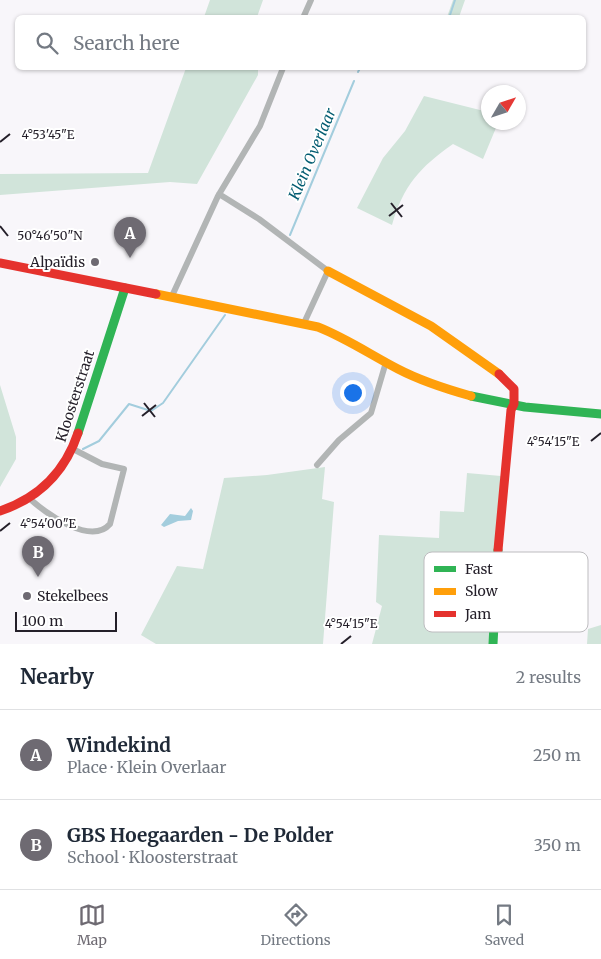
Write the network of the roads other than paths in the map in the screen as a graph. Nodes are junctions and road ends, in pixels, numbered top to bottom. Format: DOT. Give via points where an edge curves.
graph roads {
  1 [pos="311,0"];
  2 [pos="304,15"];
  3 [pos="283,70"];
  4 [pos="219,194"];
  5 [pos="0,263"];
  6 [pos="328,271"];
  7 [pos="125,288"];
  8 [pos="172,296"];
  9 [pos="304,323"];
  10 [pos="386,362"];
  11 [pos="514,404"];
  12 [pos="601,414"];
  13 [pos="73,449"];
  14 [pos="317,465"];
  15 [pos="30,499"];
  16 [pos="0,511"];
  17 [pos="499,552"];
  1 -- 2 [label="street"];
  3 -- 4 [label="street" via="260,126"];
  4 -- 6 [label="street" via="259,219"];
  4 -- 8 [label="street"];
  5 -- 7 [label="street"];
  6 -- 9 [label="street"];
  6 -- 11 [label="street" via="411,314 451,340 512,384"];
  7 -- 8 [label="street"];
  7 -- 13 [label="street, Kloosterstraat"];
  8 -- 9 [label="street"];
  9 -- 10 [label="street" via="351,340"];
  10 -- 11 [label="street" via="422,380"];
  10 -- 14 [label="street" via="371,413 339,440"];
  11 -- 12 [label="street"];
  11 -- 17 [label="street"];
  13 -- 15 [label="street, Kloosterstraat" via="54,480"];
  13 -- 15 [label="street" via="102,464 124,469 106,529 97,533 80,530"];
  15 -- 16 [label="street, Kloosterstraat"];
}
